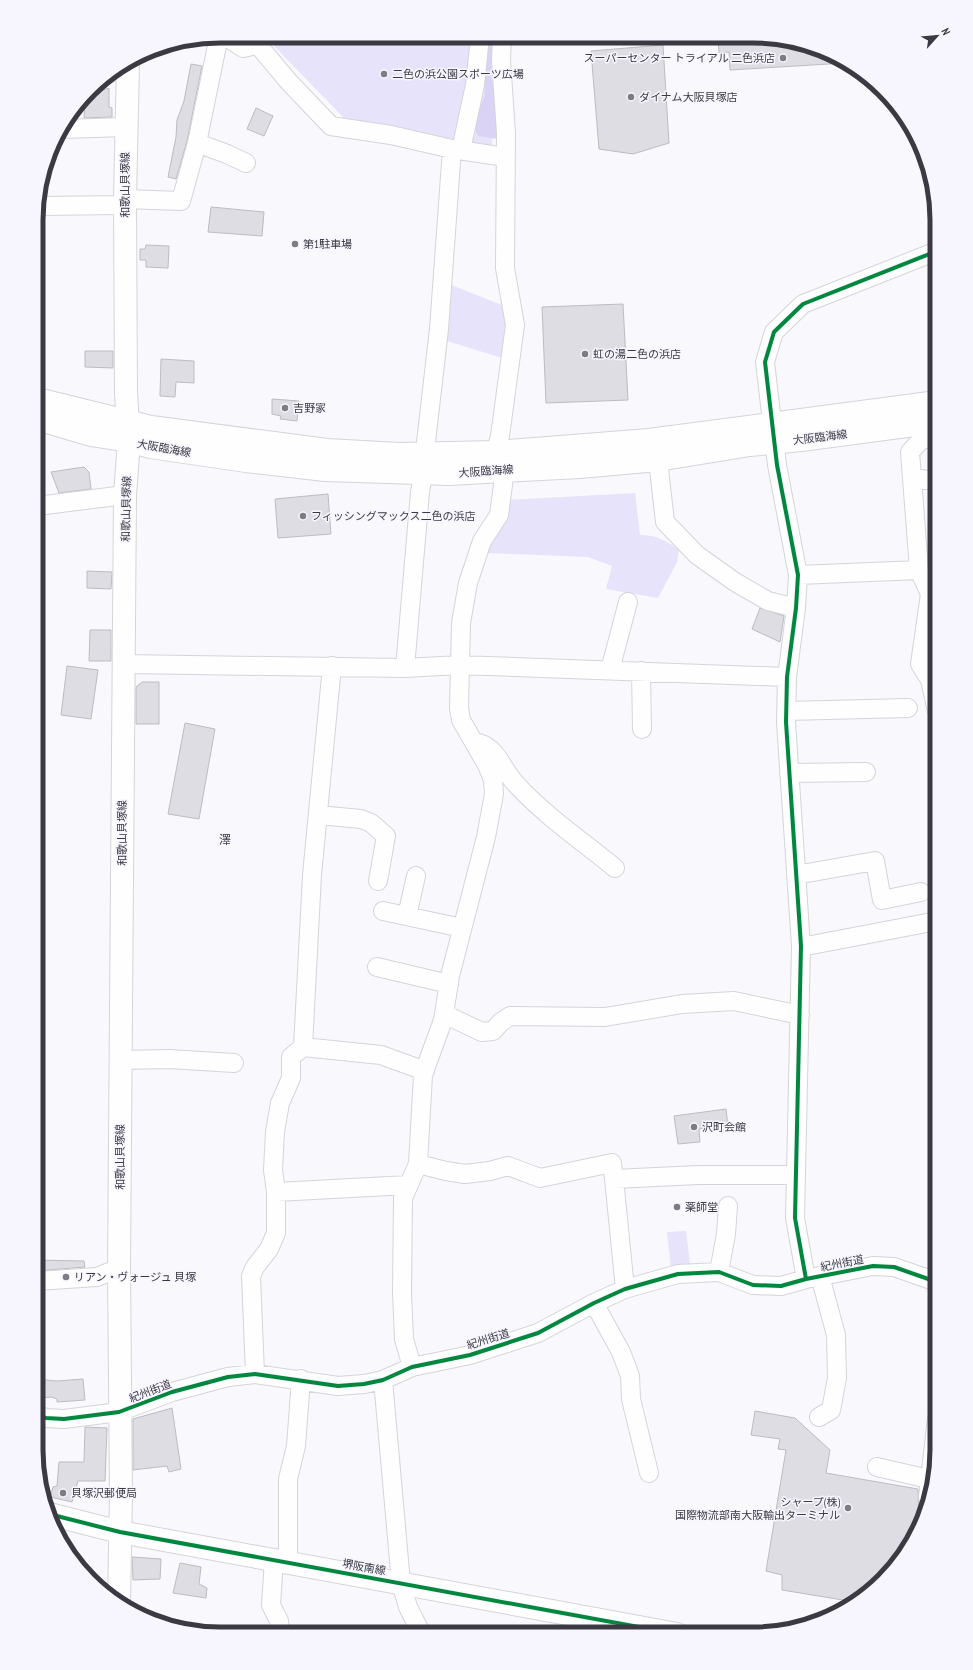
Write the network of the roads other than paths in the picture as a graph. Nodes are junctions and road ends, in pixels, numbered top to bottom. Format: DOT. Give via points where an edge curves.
graph roads {
  1 [pos="217,43"];
  2 [pos="236,43"];
  3 [pos="254,43"];
  4 [pos="260,43"];
  5 [pos="479,43"];
  6 [pos="502,43"];
  7 [pos="128,70"];
  8 [pos="126,127"];
  9 [pos="69,129"];
  10 [pos="196,143"];
  11 [pos="456,150"];
  12 [pos="505,157"];
  13 [pos="246,163"];
  14 [pos="125,202"];
  15 [pos="44,206"];
  16 [pos="930,254"];
  17 [pos="43,401"];
  18 [pos="930,403"];
  19 [pos="43,421"];
  20 [pos="930,422"];
  21 [pos="129,432"];
  22 [pos="773,433"];
  23 [pos="930,438"];
  24 [pos="658,460"];
  25 [pos="500,461"];
  26 [pos="426,463"];
  27 [pos="912,478"];
  28 [pos="930,480"];
  29 [pos="125,495"];
  30 [pos="43,505"];
  31 [pos="919,570"];
  32 [pos="798,575"];
  33 [pos="930,588"];
  34 [pos="628,602"];
  35 [pos="796,608"];
  36 [pos="930,614"];
  37 [pos="124,664"];
  38 [pos="459,665"];
  39 [pos="332,666"];
  40 [pos="405,668"];
  41 [pos="610,670"];
  42 [pos="641,671"];
  43 [pos="787,677"];
  44 [pos="930,680"];
  45 [pos="908,708"];
  46 [pos="786,711"];
  47 [pos="642,729"];
  48 [pos="472,741"];
  49 [pos="866,772"];
  50 [pos="789,773"];
  51 [pos="318,815"];
  52 [pos="610,870"];
  53 [pos="796,875"];
  54 [pos="416,876"];
  55 [pos="378,881"];
  56 [pos="921,892"];
  57 [pos="383,911"];
  58 [pos="406,916"];
  59 [pos="930,921"];
  60 [pos="462,928"];
  61 [pos="801,947"];
  62 [pos="377,967"];
  63 [pos="449,984"];
  64 [pos="444,1014"];
  65 [pos="800,1016"];
  66 [pos="304,1047"];
  67 [pos="120,1060"];
  68 [pos="234,1063"];
  69 [pos="425,1070"];
  70 [pos="418,1164"];
  71 [pos="795,1175"];
  72 [pos="614,1179"];
  73 [pos="408,1185"];
  74 [pos="276,1192"];
  75 [pos="728,1206"];
  76 [pos="119,1268"];
  77 [pos="719,1272"];
  78 [pos="813,1278"];
  79 [pos="930,1280"];
  80 [pos="43,1281"];
  81 [pos="625,1289"];
  82 [pos="594,1303"];
  83 [pos="412,1367"];
  84 [pos="255,1374"];
  85 [pos="301,1379"];
  86 [pos="383,1380"];
  87 [pos="119,1412"];
  88 [pos="43,1417"];
  89 [pos="819,1417"];
  90 [pos="877,1467"];
  91 [pos="649,1474"];
  92 [pos="927,1479"];
  93 [pos="56,1516"];
  94 [pos="120,1532"];
  95 [pos="281,1561"];
  96 [pos="401,1583"];
  97 [pos="119,1595"];
  98 [pos="280,1627"];
  99 [pos="418,1627"];
  100 [pos="639,1627"];
  1 -- 10 [label="street"];
  2 -- 3 [label="street" via="243,48"];
  4 -- 11 [label="street" via="289,82 331,126 391,135"];
  5 -- 11 [label="street" via="475,85"];
  6 -- 12 [label="street"];
  7 -- 8 [label="main road, 和歌山貝塚線"];
  8 -- 9 [label="street"];
  8 -- 14 [label="main road, 和歌山貝塚線"];
  10 -- 13 [label="street"];
  10 -- 14 [label="street" via="181,201"];
  11 -- 12 [label="street"];
  11 -- 26 [label="street" via="426,442"];
  12 -- 25 [label="street" via="505,268 515,325 500,436"];
  14 -- 15 [label="street"];
  14 -- 21 [label="main road, 和歌山貝塚線" via="126,393"];
  16 -- 22 [label="street" via="803,304 774,332 765,362"];
  17 -- 21 [label="main road, 大阪臨海線"];
  18 -- 22 [label="main road, 大阪臨海線"];
  19 -- 21 [label="main road, 大阪臨海線" via="91,435"];
  20 -- 22 [label="main road, 大阪臨海線"];
  21 -- 26 [label="main road, 大阪臨海線" via="150,447 325,470"];
  21 -- 29 [label="main road, 和歌山貝塚線"];
  22 -- 24 [label="main road, 大阪臨海線"];
  22 -- 25 [label="main road, 大阪臨海線" via="642,441"];
  22 -- 32 [label="street"];
  23 -- 27 [label="street" via="921,440 910,452"];
  24 -- 25 [label="main road, 大阪臨海線" via="580,467"];
  24 -- 35 [label="street" via="665,522 697,555 735,582 768,601"];
  25 -- 26 [label="main road, 大阪臨海線" via="449,474"];
  25 -- 38 [label="street" via="499,515 482,541 468,583 461,623"];
  26 -- 40 [label="street" via="420,492"];
  27 -- 28 [label="street"];
  27 -- 31 [label="street"];
  29 -- 30 [label="street"];
  29 -- 37 [label="main road, 和歌山貝塚線"];
  31 -- 32 [label="street"];
  31 -- 33 [label="street"];
  32 -- 35 [label="street"];
  34 -- 41 [label="street"];
  35 -- 43 [label="street"];
  36 -- 44 [label="street" via="920,664"];
  37 -- 39 [label="street"];
  37 -- 67 [label="main road, 和歌山貝塚線"];
  38 -- 40 [label="street"];
  38 -- 41 [label="street"];
  38 -- 48 [label="street" via="461,720"];
  39 -- 40 [label="street"];
  39 -- 51 [label="street"];
  41 -- 42 [label="street"];
  42 -- 43 [label="street"];
  42 -- 47 [label="street"];
  43 -- 46 [label="street"];
  45 -- 46 [label="street"];
  46 -- 50 [label="street"];
  48 -- 52 [label="street" via="489,746 518,786"];
  48 -- 60 [label="street" via="487,765 493,780 494,794 486,837"];
  49 -- 50 [label="street"];
  50 -- 53 [label="street"];
  51 -- 55 [label="street" via="361,819 371,823 386,836"];
  51 -- 66 [label="street" via="312,875"];
  53 -- 56 [label="street" via="874,861 882,900"];
  53 -- 61 [label="street"];
  54 -- 58 [label="street"];
  57 -- 58 [label="street"];
  58 -- 60 [label="street"];
  59 -- 61 [label="street"];
  60 -- 63 [label="street"];
  61 -- 65 [label="street"];
  62 -- 63 [label="street"];
  63 -- 64 [label="street"];
  64 -- 65 [label="street" via="482,1032 493,1031 510,1016 605,1017 682,1004 734,1001"];
  64 -- 69 [label="street"];
  65 -- 71 [label="street"];
  66 -- 69 [label="street" via="381,1055"];
  66 -- 74 [label="street" via="291,1057 291,1078 280,1104 277,1119 273,1170"];
  67 -- 68 [label="street" via="169,1059"];
  67 -- 76 [label="main road, 和歌山貝塚線"];
  69 -- 70 [label="street"];
  70 -- 72 [label="street" via="466,1174 508,1166 540,1178 612,1163"];
  70 -- 73 [label="street"];
  71 -- 72 [label="street" via="698,1175"];
  71 -- 78 [label="street" via="795,1218"];
  72 -- 81 [label="street"];
  73 -- 74 [label="street"];
  73 -- 83 [label="street" via="403,1198 402,1293 404,1339"];
  74 -- 84 [label="street" via="276,1233 251,1276"];
  75 -- 77 [label="street"];
  76 -- 80 [label="street" via="98,1278"];
  76 -- 87 [label="main road, 和歌山貝塚線"];
  77 -- 78 [label="street, 紀州街道" via="753,1285 781,1286"];
  77 -- 81 [label="street, 紀州街道" via="678,1274"];
  78 -- 79 [label="street, 紀州街道" via="873,1266 894,1267"];
  78 -- 89 [label="street" via="836,1335 837,1378 831,1410"];
  81 -- 82 [label="street, 紀州街道"];
  82 -- 83 [label="street, 紀州街道" via="538,1333 470,1355"];
  82 -- 91 [label="street" via="621,1352 630,1376 631,1399"];
  83 -- 86 [label="street, 紀州街道"];
  84 -- 85 [label="street, 紀州街道"];
  84 -- 87 [label="street, 紀州街道" via="228,1377 172,1392"];
  85 -- 86 [label="street, 紀州街道" via="338,1386"];
  85 -- 95 [label="street" via="296,1446 288,1479"];
  86 -- 96 [label="street"];
  87 -- 88 [label="street, 紀州街道" via="64,1419"];
  87 -- 94 [label="main road, 和歌山貝塚線"];
  90 -- 92 [label="street"];
  93 -- 94 [label="main road, 堺阪南線"];
  94 -- 95 [label="main road, 堺阪南線"];
  94 -- 97 [label="main road, 和歌山貝塚線"];
  95 -- 96 [label="main road, 堺阪南線"];
  95 -- 98 [label="street" via="271,1605"];
  96 -- 99 [label="street" via="408,1607"];
  96 -- 100 [label="main road, 堺阪南線"];
}
